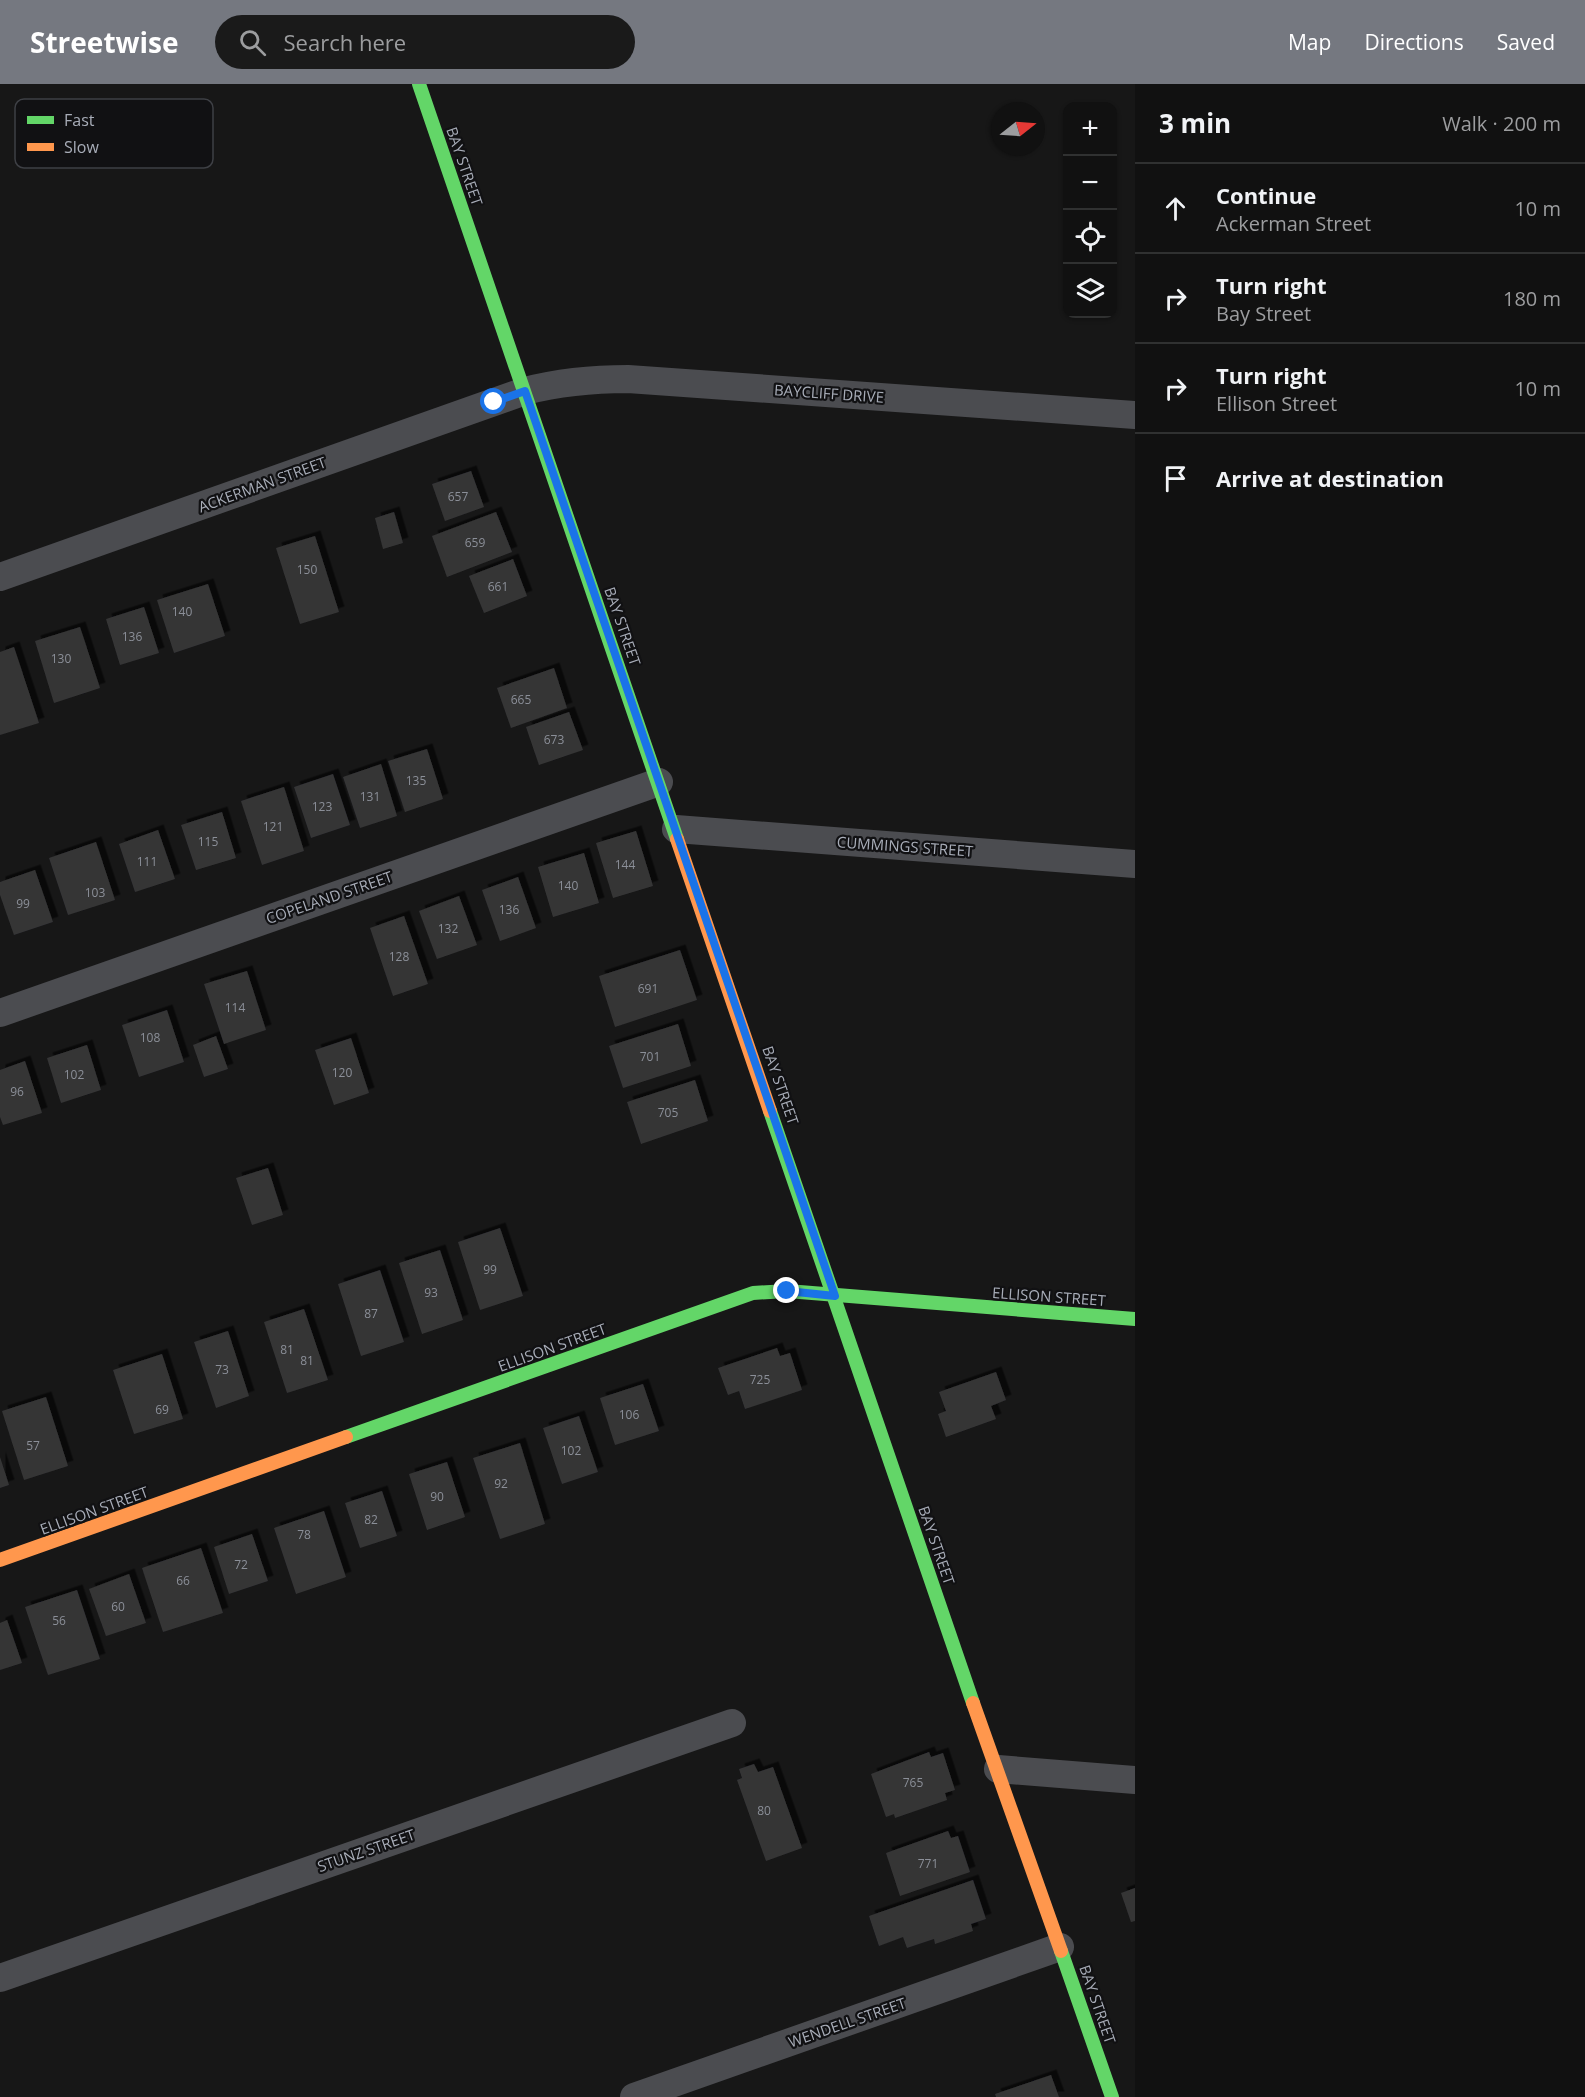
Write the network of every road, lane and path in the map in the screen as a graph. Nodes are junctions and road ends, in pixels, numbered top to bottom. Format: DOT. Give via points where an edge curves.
graph roads {
  1 [pos="419,84"];
  2 [pos="525,391"];
  3 [pos="1135,415"];
  4 [pos="0,577"];
  5 [pos="659,782"];
  6 [pos="675,829"];
  7 [pos="1135,864"];
  8 [pos="0,1013"];
  9 [pos="835,1296"];
  10 [pos="1135,1319"];
  11 [pos="0,1560"];
  12 [pos="732,1723"];
  13 [pos="998,1769"];
  14 [pos="1135,1780"];
  15 [pos="1060,1947"];
  16 [pos="0,1978"];
  17 [pos="634,2097"];
  18 [pos="1112,2097"];
  1 -- 2 [label="street, BAY STREET"];
  2 -- 3 [label="street, BAYCLIFF DRIVE" via="587,379 628,379"];
  2 -- 4 [label="street, ACKERMAN STREET"];
  2 -- 5 [label="street, BAY STREET"];
  5 -- 6 [label="street, BAY STREET"];
  5 -- 8 [label="street, COPELAND STREET"];
  6 -- 7 [label="street, CUMMINGS STREET"];
  6 -- 9 [label="street, BAY STREET"];
  9 -- 10 [label="street, ELLISON STREET"];
  9 -- 11 [label="street, ELLISON STREET" via="787,1291 753,1293"];
  9 -- 13 [label="street, BAY STREET"];
  12 -- 16 [label="street, STUNZ STREET"];
  13 -- 14 [label="street"];
  13 -- 15 [label="street, BAY STREET"];
  15 -- 17 [label="street, WENDELL STREET"];
  15 -- 18 [label="street, BAY STREET"];
}
